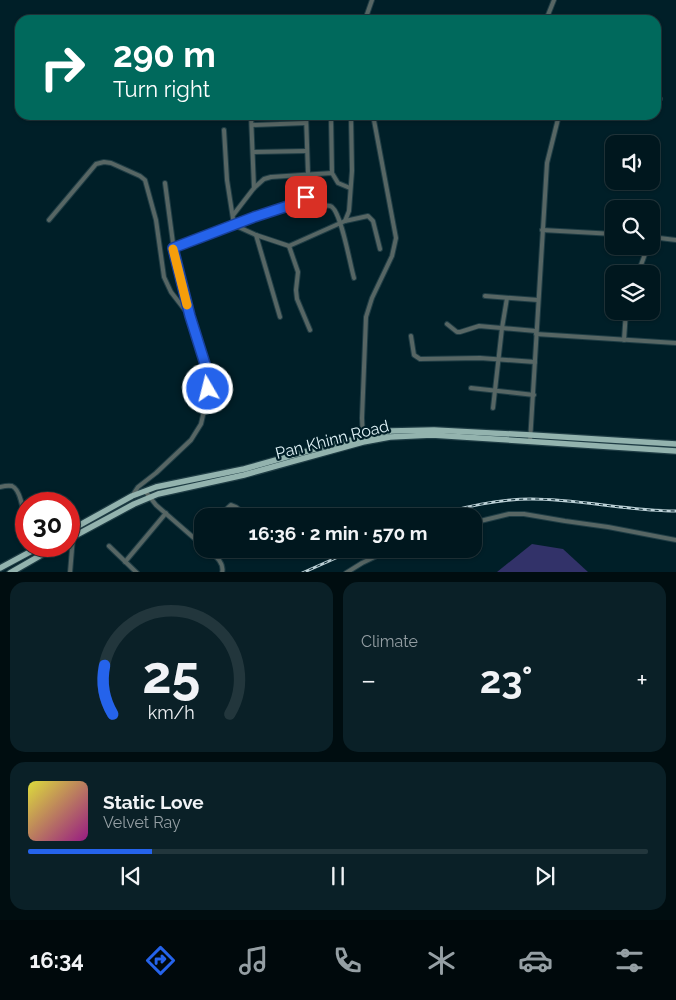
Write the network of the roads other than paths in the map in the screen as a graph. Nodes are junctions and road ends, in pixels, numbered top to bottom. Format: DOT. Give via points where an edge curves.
graph roads {
  1 [pos="372,0"];
  2 [pos="554,0"];
  3 [pos="368,15"];
  4 [pos="548,15"];
  5 [pos="252,120"];
  6 [pos="331,120"];
  7 [pos="351,120"];
  8 [pos="373,120"];
  9 [pos="557,120"];
  10 [pos="306,123"];
  11 [pos="252,125"];
  12 [pos="224,130"];
  13 [pos="306,150"];
  14 [pos="252,152"];
  15 [pos="332,173"];
  16 [pos="308,174"];
  17 [pos="165,183"];
  18 [pos="254,188"];
  19 [pos="350,188"];
  20 [pos="234,214"];
  21 [pos="49,220"];
  22 [pos="343,222"];
  23 [pos="234,225"];
  24 [pos="542,230"];
  25 [pos="605,234"];
  26 [pos="256,235"];
  27 [pos="660,238"];
  28 [pos="676,240"];
  29 [pos="289,246"];
  30 [pos="173,248"];
  31 [pos="380,249"];
  32 [pos="354,278"];
  33 [pos="485,296"];
  34 [pos="507,298"];
  35 [pos="538,300"];
  36 [pos="190,316"];
  37 [pos="280,317"];
  38 [pos="625,320"];
  39 [pos="447,324"];
  40 [pos="502,328"];
  41 [pos="310,330"];
  42 [pos="536,333"];
  43 [pos="411,336"];
  44 [pos="624,340"];
  45 [pos="676,343"];
  46 [pos="498,359"];
  47 [pos="535,362"];
  48 [pos="471,388"];
  49 [pos="495,390"];
  50 [pos="534,395"];
  51 [pos="493,408"];
  52 [pos="531,438"];
  53 [pos="363,439"];
  54 [pos="676,444"];
  55 [pos="676,450"];
  56 [pos="0,487"];
  57 [pos="145,491"];
  58 [pos="19,492"];
  59 [pos="132,496"];
  60 [pos="149,497"];
  61 [pos="166,513"];
  62 [pos="482,520"];
  63 [pos="80,524"];
  64 [pos="80,533"];
  65 [pos="194,537"];
  66 [pos="676,540"];
  67 [pos="109,546"];
  68 [pos="17,557"];
  69 [pos="33,557"];
  70 [pos="39,557"];
  71 [pos="70,557"];
  72 [pos="216,558"];
  73 [pos="372,558"];
  74 [pos="34,560"];
  75 [pos="125,562"];
  76 [pos="0,568"];
  77 [pos="10,572"];
  78 [pos="70,572"];
  79 [pos="137,572"];
  80 [pos="222,572"];
  81 [pos="346,572"];
  1 -- 3 [label="street"];
  2 -- 4 [label="street"];
  5 -- 11 [label="street"];
  6 -- 15 [label="street"];
  7 -- 19 [label="street"];
  8 -- 53 [label="street" via="396,238 392,256 366,317"];
  9 -- 24 [label="street" via="547,163"];
  10 -- 11 [label="street"];
  10 -- 13 [label="street"];
  11 -- 14 [label="street"];
  12 -- 20 [label="street" via="227,180"];
  13 -- 14 [label="street"];
  13 -- 16 [label="street"];
  14 -- 18 [label="street"];
  15 -- 16 [label="street"];
  15 -- 19 [label="street" via="338,183"];
  16 -- 18 [label="street" via="270,177"];
  17 -- 30 [label="street"];
  18 -- 20 [label="street"];
  19 -- 22 [label="street" via="349,211"];
  20 -- 23 [label="street"];
  21 -- 36 [label="street" via="96,164 112,164 140,176 147,186 156,220 166,285"];
  22 -- 23 [label="street" via="332,207 317,206 308,197"];
  22 -- 29 [label="street"];
  22 -- 31 [label="street" via="371,218"];
  22 -- 32 [label="street"];
  23 -- 26 [label="street"];
  23 -- 30 [label="street"];
  24 -- 25 [label="street"];
  24 -- 35 [label="street"];
  26 -- 29 [label="street"];
  26 -- 37 [label="street"];
  27 -- 28 [label="street"];
  29 -- 41 [label="street" via="298,272 297,299"];
  30 -- 36 [label="street"];
  33 -- 34 [label="street"];
  34 -- 35 [label="street"];
  34 -- 40 [label="street"];
  35 -- 42 [label="street"];
  36 -- 59 [label="street" via="208,379 201,424 191,440"];
  38 -- 44 [label="street"];
  39 -- 40 [label="street" via="457,332 478,326"];
  40 -- 42 [label="street"];
  40 -- 46 [label="street"];
  42 -- 44 [label="street"];
  42 -- 47 [label="street"];
  43 -- 46 [label="street" via="414,355 420,359"];
  44 -- 45 [label="street"];
  46 -- 47 [label="street"];
  46 -- 49 [label="street"];
  47 -- 50 [label="street"];
  48 -- 49 [label="street"];
  49 -- 50 [label="street"];
  49 -- 51 [label="street"];
  50 -- 52 [label="street"];
  52 -- 53 [label="main road, Pan Khinn Road" via="410,430 391,431"];
  52 -- 54 [label="main road, Pan Khinn Road"];
  52 -- 55 [label="main road, Pan Khinn Road"];
  53 -- 57 [label="main road, Pan Khinn Road"];
  53 -- 60 [label="main road, Pan Khinn Road" via="244,475"];
  56 -- 58 [label="street" via="8,485"];
  57 -- 59 [label="main road, Pan Khinn Road"];
  57 -- 60 [label="street"];
  59 -- 63 [label="main road, Pan Khinn Road"];
  60 -- 61 [label="street"];
  60 -- 64 [label="main road, Pan Khinn Road"];
  61 -- 65 [label="street"];
  61 -- 75 [label="street"];
  62 -- 66 [label="street" via="524,514"];
  67 -- 75 [label="street"];
  68 -- 76 [label="main road"];
  69 -- 74 [label="street"];
  70 -- 74 [label="main road"];
  71 -- 78 [label="street"];
  72 -- 80 [label="street" via="222,564"];
  73 -- 81 [label="street"];
  74 -- 77 [label="main road"];
  75 -- 79 [label="street"];
}
